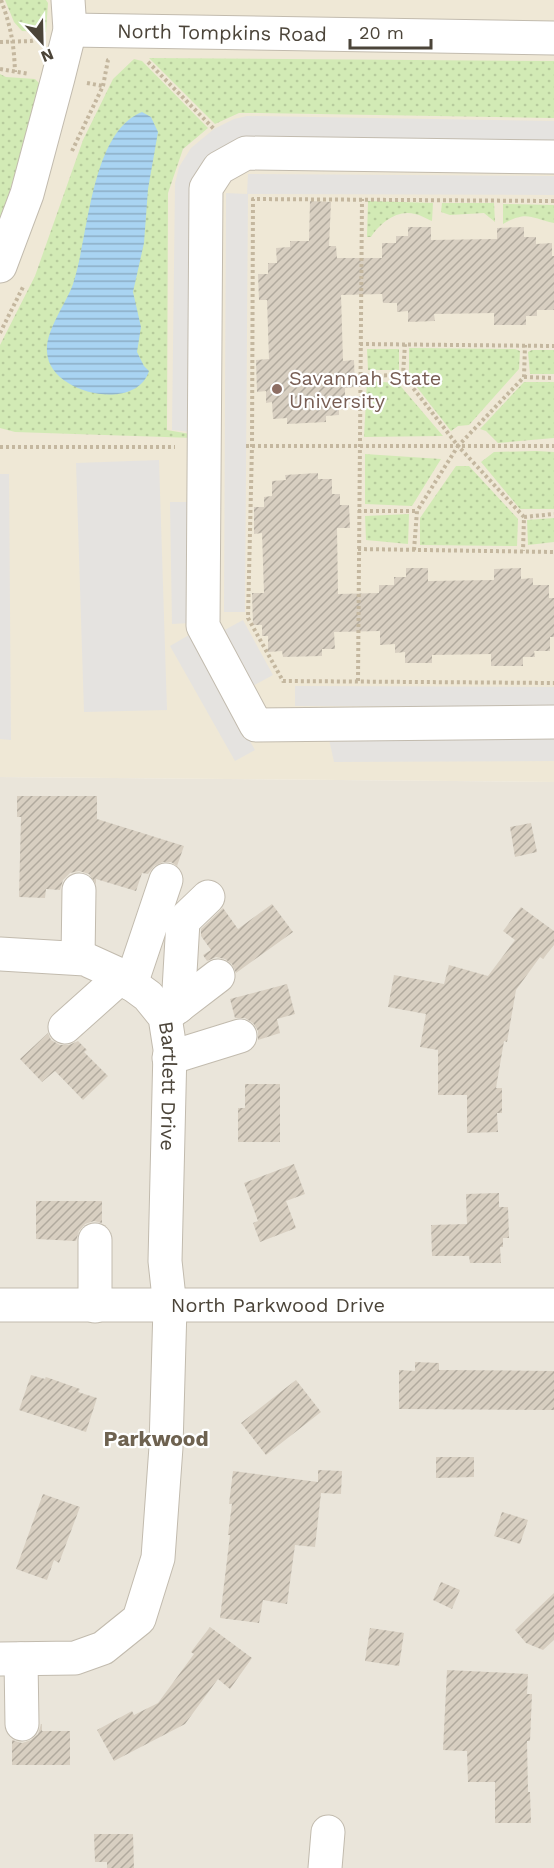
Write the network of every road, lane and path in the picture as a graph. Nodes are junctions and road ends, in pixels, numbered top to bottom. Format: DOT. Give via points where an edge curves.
graph roads {
  1 [pos="1,0"];
  2 [pos="69,15"];
  3 [pos="554,38"];
  4 [pos="117,56"];
  5 [pos="141,56"];
  6 [pos="0,69"];
  7 [pos="15,72"];
  8 [pos="33,75"];
  9 [pos="214,129"];
  10 [pos="71,152"];
  11 [pos="554,157"];
  12 [pos="362,199"];
  13 [pos="554,201"];
  14 [pos="13,272"];
  15 [pos="0,333"];
  16 [pos="360,344"];
  17 [pos="405,344"];
  18 [pos="525,345"];
  19 [pos="554,346"];
  20 [pos="360,375"];
  21 [pos="403,375"];
  22 [pos="524,376"];
  23 [pos="554,378"];
  24 [pos="249,446"];
  25 [pos="359,446"];
  26 [pos="458,446"];
  27 [pos="554,446"];
  28 [pos="0,447"];
  29 [pos="182,447"];
  30 [pos="358,511"];
  31 [pos="417,511"];
  32 [pos="554,514"];
  33 [pos="524,517"];
  34 [pos="358,549"];
  35 [pos="414,550"];
  36 [pos="523,551"];
  37 [pos="554,552"];
  38 [pos="358,681"];
  39 [pos="554,683"];
  40 [pos="554,722"];
  41 [pos="166,880"];
  42 [pos="79,890"];
  43 [pos="208,897"];
  44 [pos="0,954"];
  45 [pos="78,958"];
  46 [pos="218,976"];
  47 [pos="126,980"];
  48 [pos="171,1012"];
  49 [pos="65,1027"];
  50 [pos="240,1036"];
  51 [pos="169,1058"];
  52 [pos="95,1240"];
  53 [pos="0,1305"];
  54 [pos="554,1305"];
  55 [pos="95,1306"];
  56 [pos="170,1306"];
  57 [pos="11,1659"];
  58 [pos="22,1724"];
  59 [pos="328,1832"];
  60 [pos="325,1868"];
  1 -- 7 [label="path" via="14,41"];
  2 -- 3 [label="street, North Tompkins Road"];
  2 -- 14 [label="street"];
  4 -- 10 [label="path" via="108,60 103,86"];
  5 -- 9 [label="path"];
  6 -- 7 [label="path"];
  7 -- 8 [label="path"];
  11 -- 40 [label="street" via="246,153 219,168 206,188 203,626 256,725"];
  12 -- 13 [label="path"];
  12 -- 16 [label="path"];
  12 -- 24 [label="path" via="253,199"];
  14 -- 15 [label="path"];
  16 -- 17 [label="path"];
  16 -- 20 [label="path"];
  17 -- 18 [label="path"];
  17 -- 21 [label="path"];
  18 -- 19 [label="path"];
  18 -- 22 [label="path"];
  20 -- 21 [label="path"];
  20 -- 25 [label="path"];
  21 -- 26 [label="path"];
  22 -- 23 [label="path"];
  22 -- 26 [label="path"];
  24 -- 25 [label="path"];
  24 -- 38 [label="path" via="248,618 284,681"];
  25 -- 26 [label="path"];
  25 -- 30 [label="path"];
  26 -- 27 [label="path"];
  26 -- 31 [label="path"];
  26 -- 33 [label="path"];
  28 -- 29 [label="path"];
  30 -- 31 [label="path"];
  30 -- 34 [label="path"];
  31 -- 35 [label="path"];
  32 -- 33 [label="path"];
  33 -- 36 [label="path"];
  34 -- 35 [label="path"];
  34 -- 38 [label="path"];
  35 -- 36 [label="path"];
  36 -- 37 [label="path"];
  38 -- 39 [label="path"];
  41 -- 47 [label="street"];
  42 -- 45 [label="street"];
  43 -- 48 [label="street" via="183,921"];
  44 -- 45 [label="street, Bartlett Drive"];
  45 -- 47 [label="street, Bartlett Drive"];
  46 -- 48 [label="street"];
  47 -- 48 [label="street, Bartlett Drive"];
  47 -- 49 [label="street"];
  48 -- 51 [label="street, Bartlett Drive"];
  50 -- 51 [label="street"];
  51 -- 56 [label="street, Bartlett Drive" via="165,1261"];
  52 -- 55 [label="street"];
  53 -- 55 [label="street, North Parkwood Drive"];
  54 -- 56 [label="street, North Parkwood Drive"];
  55 -- 56 [label="street, North Parkwood Drive"];
  56 -- 57 [label="street, Bartlett Drive" via="158,1558 139,1619 103,1648 75,1658"];
  57 -- 58 [label="street"];
  59 -- 60 [label="street"];
}
